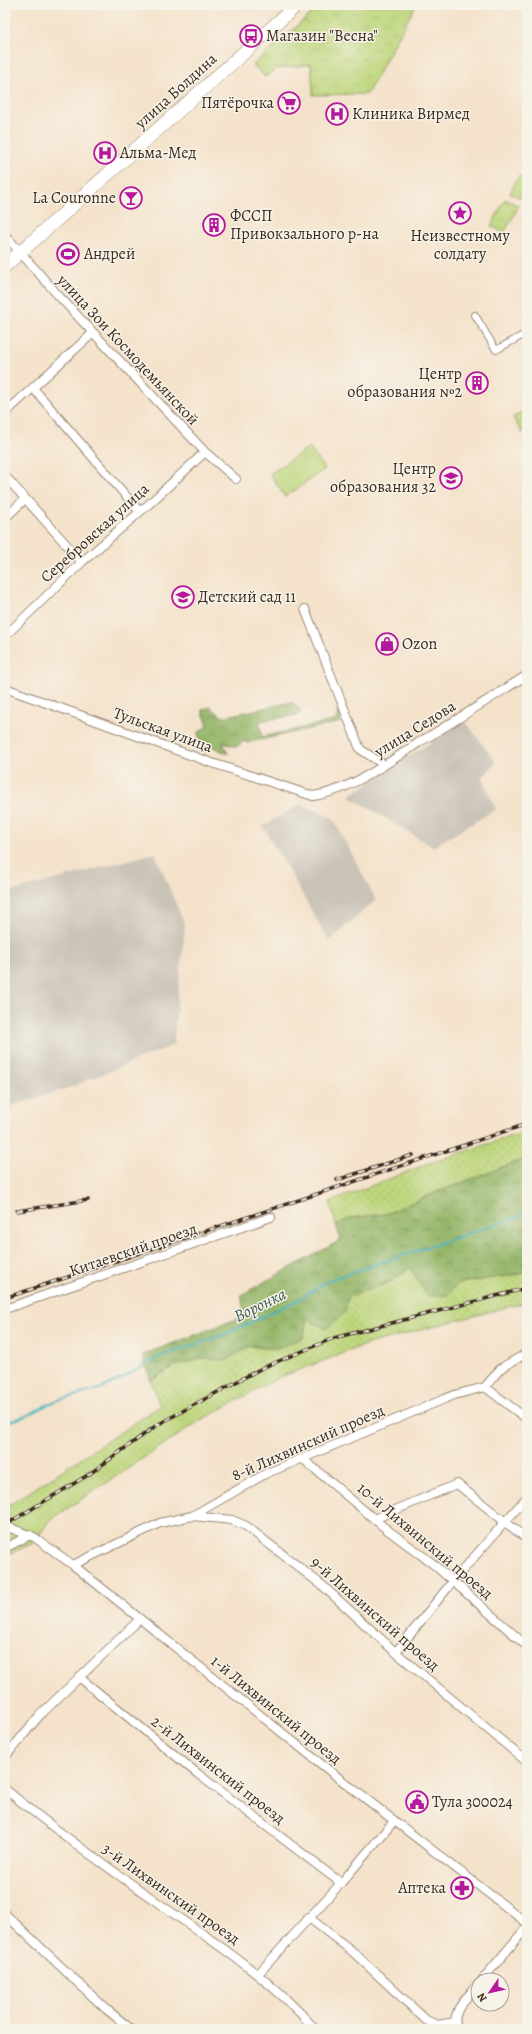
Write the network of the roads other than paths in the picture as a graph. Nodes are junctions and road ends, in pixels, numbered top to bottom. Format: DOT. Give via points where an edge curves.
graph roads {
  1 [pos="297,5"];
  2 [pos="5,235"];
  3 [pos="20,252"];
  4 [pos="5,266"];
  5 [pos="475,315"];
  6 [pos="92,333"];
  7 [pos="527,333"];
  8 [pos="34,388"];
  9 [pos="5,413"];
  10 [pos="205,452"];
  11 [pos="5,476"];
  12 [pos="236,479"];
  13 [pos="25,499"];
  14 [pos="140,512"];
  15 [pos="5,518"];
  16 [pos="82,562"];
  17 [pos="305,609"];
  18 [pos="5,636"];
  19 [pos="527,675"];
  20 [pos="5,688"];
  21 [pos="384,765"];
  22 [pos="313,796"];
  23 [pos="271,1218"];
  24 [pos="5,1309"];
  25 [pos="527,1352"];
  26 [pos="485,1387"];
  27 [pos="527,1419"];
  28 [pos="303,1459"];
  29 [pos="527,1497"];
  30 [pos="192,1516"];
  31 [pos="374,1519"];
  32 [pos="505,1520"];
  33 [pos="5,1526"];
  34 [pos="30,1535"];
  35 [pos="527,1539"];
  36 [pos="5,1548"];
  37 [pos="73,1565"];
  38 [pos="453,1581"];
  39 [pos="140,1619"];
  40 [pos="527,1646"];
  41 [pos="396,1652"];
  42 [pos="79,1677"];
  43 [pos="5,1758"];
  44 [pos="526,1759"];
  45 [pos="5,1789"];
  46 [pos="394,1821"];
  47 [pos="341,1883"];
  48 [pos="5,1914"];
  49 [pos="308,1917"];
  50 [pos="527,1923"];
  51 [pos="527,1927"];
  52 [pos="489,1972"];
  53 [pos="258,1974"];
  54 [pos="470,1994"];
  55 [pos="456,2026"];
  56 [pos="132,2029"];
  57 [pos="315,2029"];
  1 -- 3 [label="main road, улица Болдина"];
  2 -- 3 [label="street, улица Зои Космодемьянской"];
  3 -- 4 [label="main road, улица Болдина"];
  3 -- 6 [label="street, улица Зои Космодемьянской"];
  5 -- 7 [label="street" via="496,350"];
  6 -- 8 [label="street"];
  6 -- 10 [label="street, улица Зои Космодемьянской"];
  8 -- 9 [label="street"];
  8 -- 14 [label="street"];
  10 -- 12 [label="street, улица Зои Космодемьянской"];
  10 -- 14 [label="street, Серебровская улица"];
  11 -- 13 [label="street"];
  13 -- 15 [label="street"];
  13 -- 16 [label="street"];
  14 -- 16 [label="street, Серебровская улица"];
  16 -- 18 [label="street, Серебровская улица"];
  17 -- 21 [label="street" via="360,749"];
  19 -- 21 [label="street, улица Седова"];
  20 -- 22 [label="street, Тульская улица" via="212,763"];
  21 -- 22 [label="street, улица Седова" via="341,788"];
  23 -- 24 [label="street, Китаевский проезд"];
  25 -- 26 [label="street" via="501,1368"];
  26 -- 27 [label="street"];
  26 -- 28 [label="street, 8-й Лихвинский проезд" via="454,1395"];
  28 -- 30 [label="street, 8-й Лихвинский проезд" via="252,1480"];
  28 -- 31 [label="street, 10-й Лихвинский проезд"];
  29 -- 32 [label="street"];
  30 -- 37 [label="street, 8-й Лихвинский проезд" via="160,1523"];
  30 -- 41 [label="street, 9-й Лихвинский проезд" via="232,1520 246,1526 323,1586"];
  31 -- 32 [label="street" via="456,1484"];
  31 -- 38 [label="street, 10-й Лихвинский проезд"];
  32 -- 35 [label="street"];
  32 -- 38 [label="street"];
  33 -- 34 [label="street, 1-й Лихвинский проезд"];
  34 -- 36 [label="street"];
  34 -- 37 [label="street, 1-й Лихвинский проезд"];
  37 -- 39 [label="street, 1-й Лихвинский проезд"];
  38 -- 40 [label="street, 10-й Лихвинский проезд"];
  38 -- 41 [label="street"];
  39 -- 42 [label="street"];
  39 -- 46 [label="street, 1-й Лихвинский проезд"];
  41 -- 44 [label="street, 9-й Лихвинский проезд"];
  42 -- 43 [label="street" via="40,1715"];
  42 -- 47 [label="street, 2-й Лихвинский проезд" via="198,1774"];
  45 -- 53 [label="street, 3-й Лихвинский проезд" via="99,1861"];
  46 -- 47 [label="street"];
  46 -- 50 [label="street, 1-й Лихвинский проезд"];
  47 -- 49 [label="street"];
  48 -- 56 [label="street" via="106,2009"];
  49 -- 53 [label="street"];
  49 -- 55 [label="street" via="352,1951 426,2020 437,2025"];
  51 -- 52 [label="street"];
  53 -- 57 [label="street, 3-й Лихвинский проезд"];
  54 -- 55 [label="street" via="458,2008 455,2015"];
}
